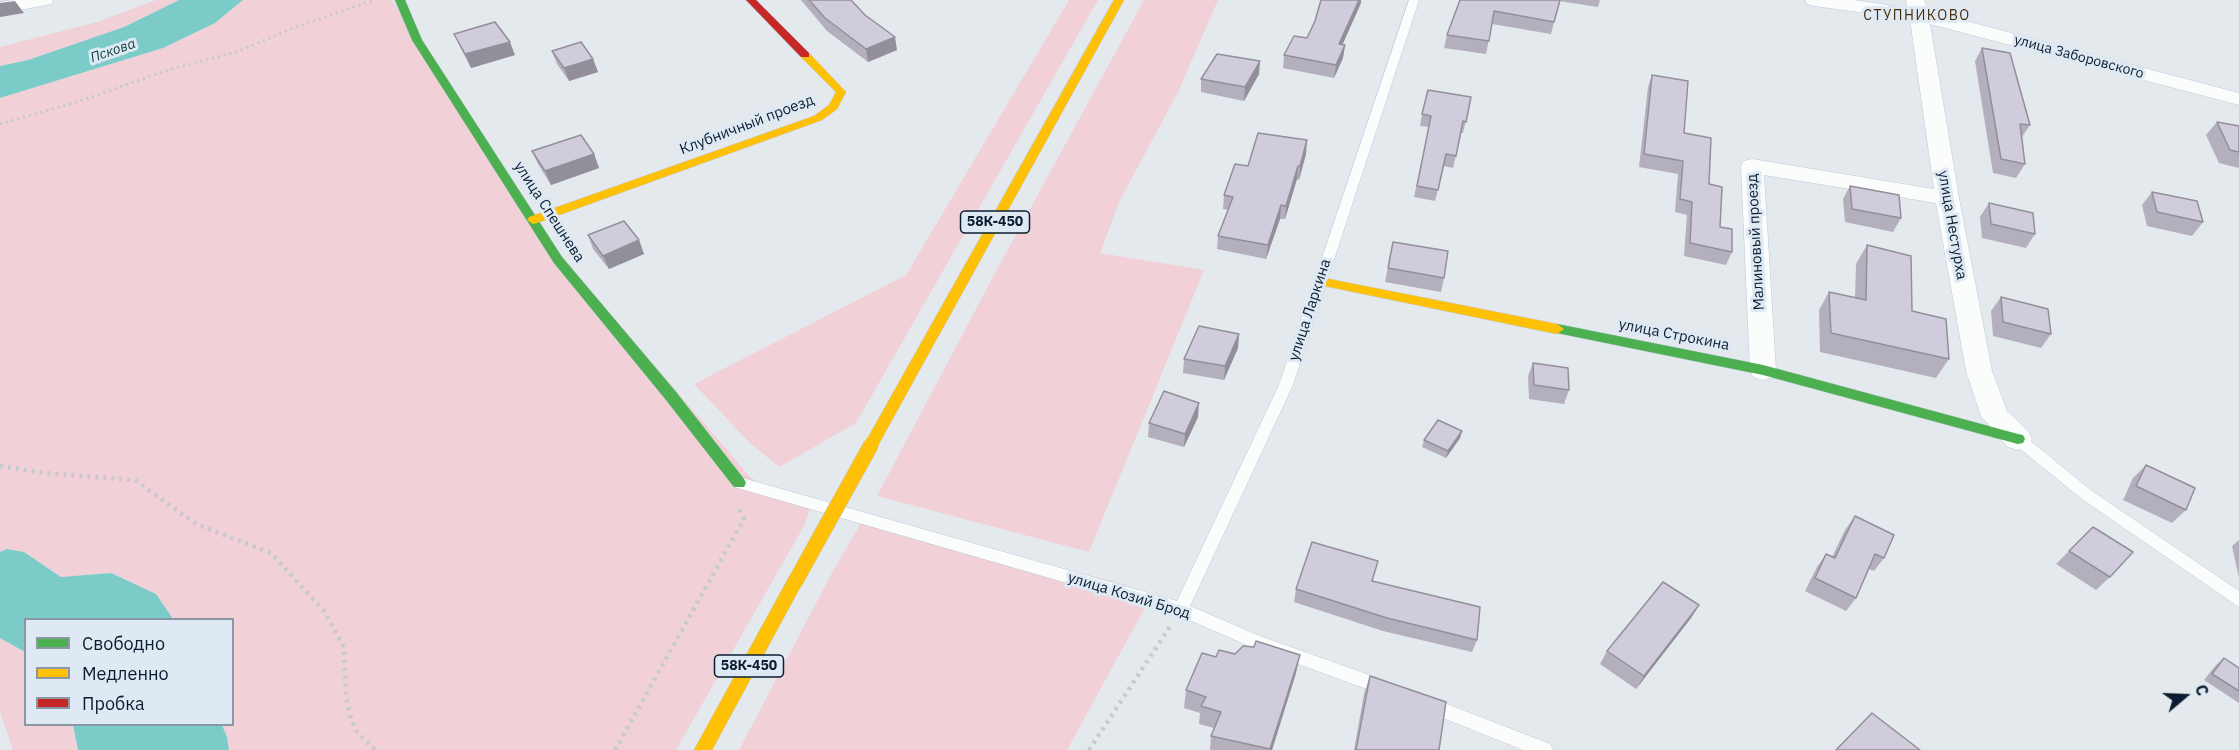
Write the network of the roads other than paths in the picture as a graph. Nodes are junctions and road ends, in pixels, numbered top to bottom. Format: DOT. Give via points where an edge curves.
graph roads {
  1 [pos="44,0"];
  2 [pos="400,0"];
  3 [pos="751,0"];
  4 [pos="1119,0"];
  5 [pos="1414,0"];
  6 [pos="1814,0"];
  7 [pos="1917,7"];
  8 [pos="0,8"];
  9 [pos="2239,99"];
  10 [pos="1947,198"];
  11 [pos="533,220"];
  12 [pos="1319,281"];
  13 [pos="1763,370"];
  14 [pos="2018,439"];
  15 [pos="739,483"];
  16 [pos="2239,600"];
  17 [pos="1181,609"];
  18 [pos="1393,691"];
  19 [pos="1415,699"];
  20 [pos="703,750"];
  21 [pos="1544,750"];
  1 -- 8 [label="street"];
  2 -- 11 [label="main road, улица Спешнева" via="417,40"];
  3 -- 11 [label="main road, Клубничный проезд" via="842,92 833,107 818,118"];
  4 -- 20 [label="main road, 58К-450, bridge"];
  5 -- 12 [label="lane, улица Ларкина"];
  6 -- 7 [label="street, улица Заборовского"];
  7 -- 9 [label="street, улица Заборовского"];
  7 -- 10 [label="street, улица Нестурха"];
  10 -- 13 [label="street, Малиновый проезд" via="1752,166"];
  10 -- 14 [label="street, улица Нестурха" via="1979,371 1995,416"];
  11 -- 15 [label="main road, улица Спешнева" via="558,260"];
  12 -- 13 [label="main road, улица Строкина"];
  12 -- 17 [label="lane, улица Ларкина" via="1286,386"];
  13 -- 14 [label="main road, улица Строкина"];
  14 -- 16 [label="lane" via="2087,495"];
  15 -- 17 [label="lane, улица Козий Брод"];
  17 -- 18 [label="lane, улица Козий Брод" via="1255,641"];
  19 -- 21 [label="lane"];
}
